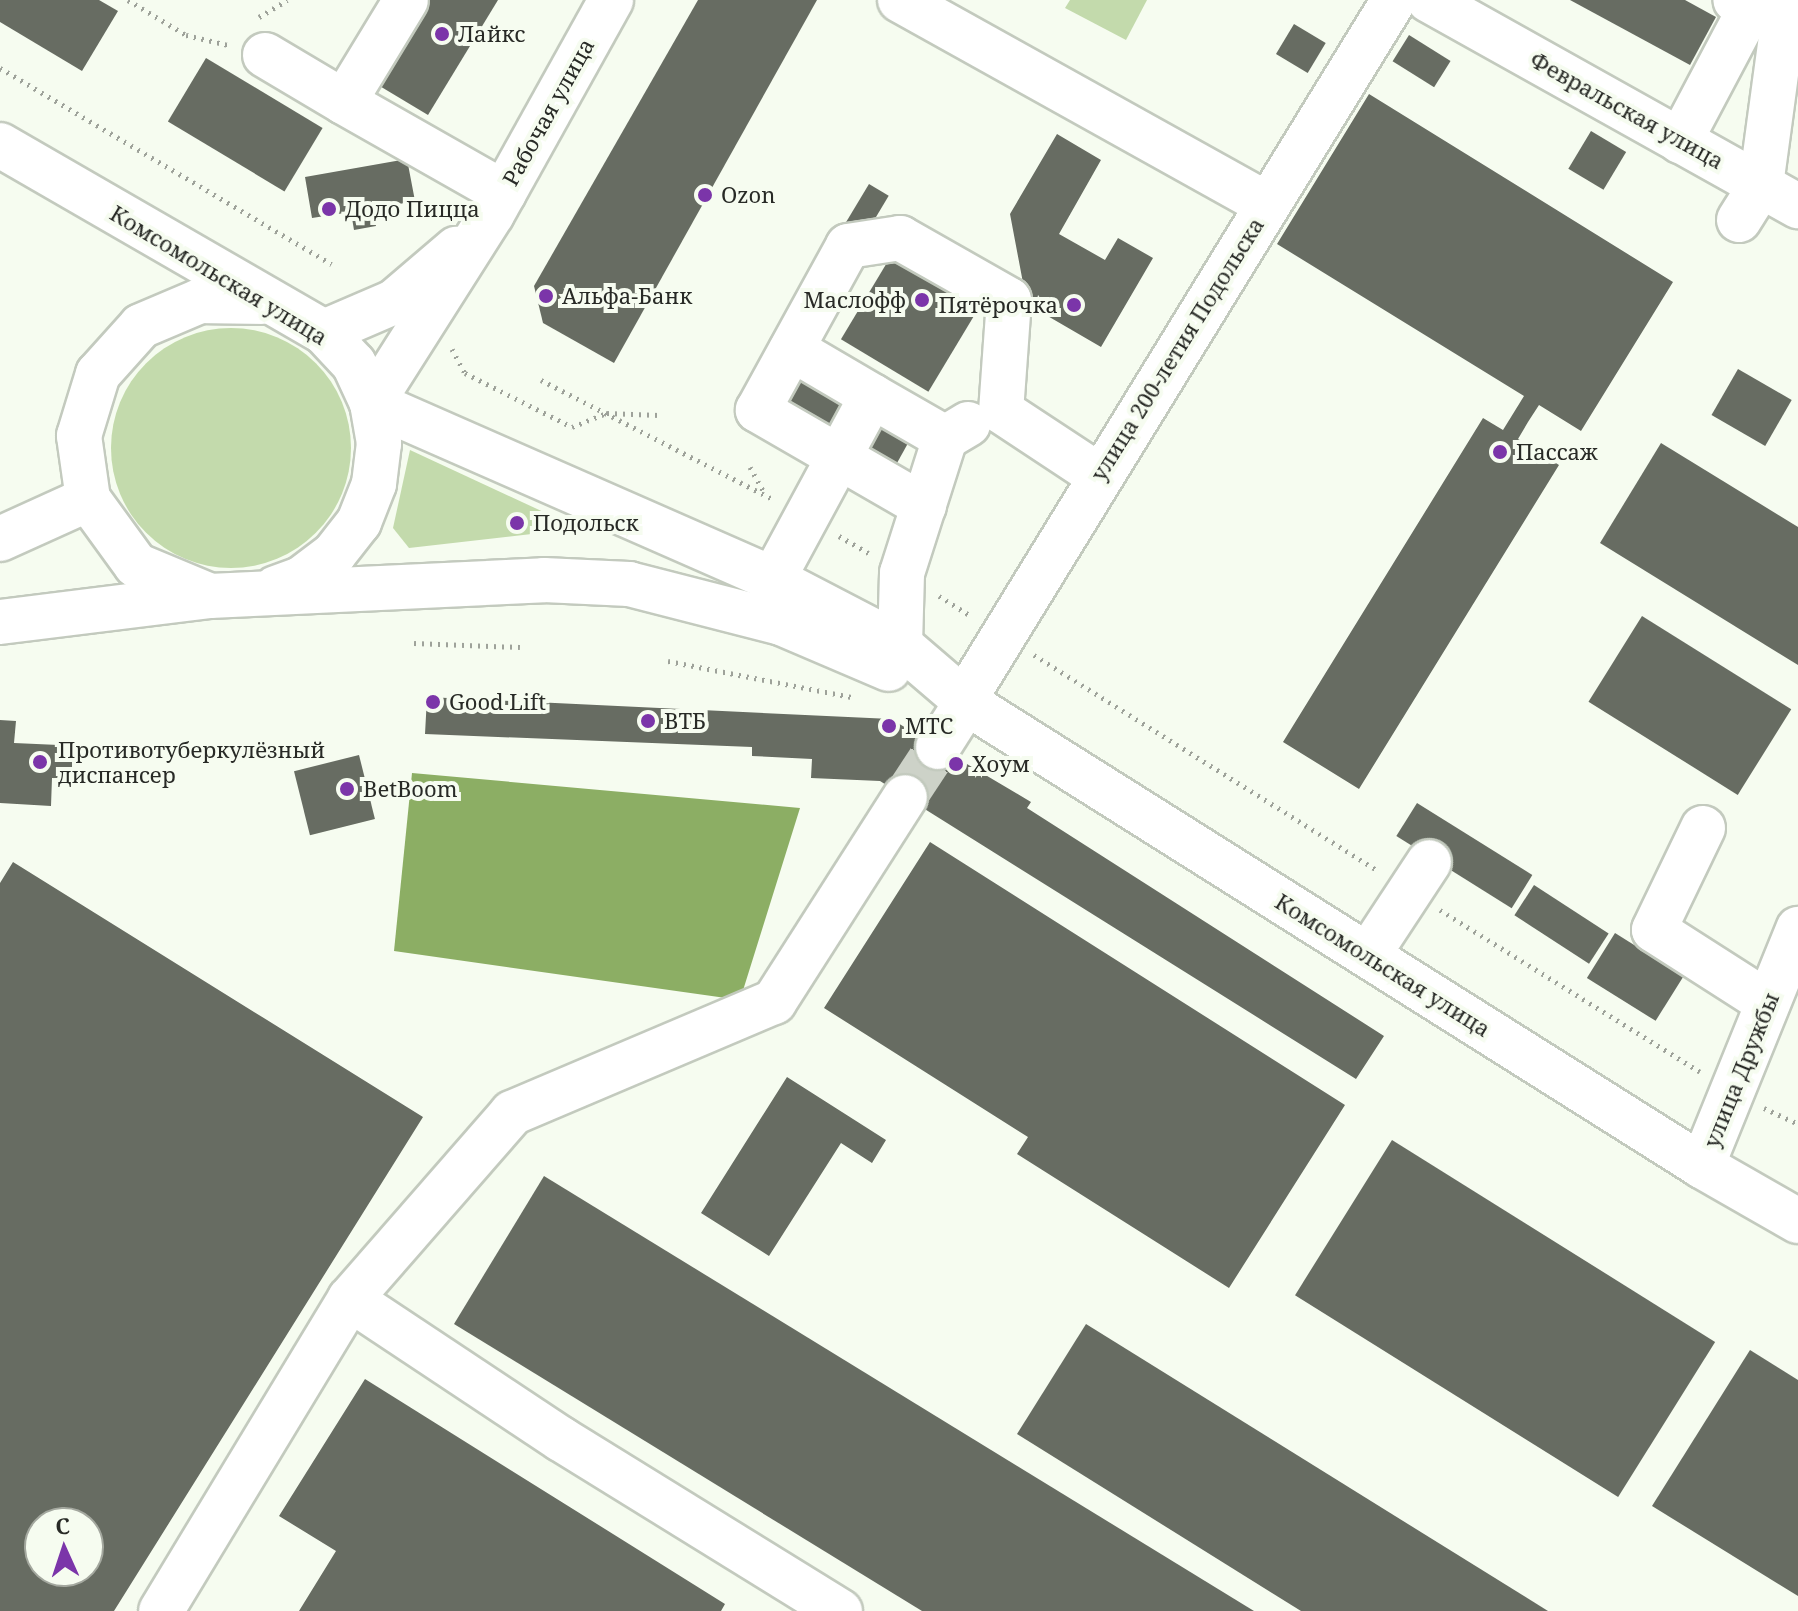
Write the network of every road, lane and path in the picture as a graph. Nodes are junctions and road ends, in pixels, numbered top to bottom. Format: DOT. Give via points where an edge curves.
graph roads {
  1 [pos="128,0"];
  2 [pos="406,0"];
  3 [pos="611,0"];
  4 [pos="900,0"];
  5 [pos="1394,0"];
  6 [pos="1735,0"];
  7 [pos="1786,0"];
  8 [pos="1448,5"];
  9 [pos="265,55"];
  10 [pos="0,68"];
  11 [pos="344,102"];
  12 [pos="1680,141"];
  13 [pos="0,145"];
  14 [pos="1750,203"];
  15 [pos="1267,204"];
  16 [pos="1798,206"];
  17 [pos="495,209"];
  18 [pos="331,264"];
  19 [pos="265,302"];
  20 [pos="324,332"];
  21 [pos="450,336"];
  22 [pos="792,349"];
  23 [pos="541,380"];
  24 [pos="872,396"];
  25 [pos="372,403"];
  26 [pos="1001,411"];
  27 [pos="607,413"];
  28 [pos="659,415"];
  29 [pos="945,438"];
  30 [pos="839,457"];
  31 [pos="750,467"];
  32 [pos="1098,475"];
  33 [pos="766,496"];
  34 [pos="88,499"];
  35 [pos="924,506"];
  36 [pos="806,517"];
  37 [pos="0,539"];
  38 [pos="902,573"];
  39 [pos="773,579"];
  40 [pos="262,593"];
  41 [pos="210,596"];
  42 [pos="0,622"];
  43 [pos="1003,635"];
  44 [pos="414,643"];
  45 [pos="900,645"];
  46 [pos="520,647"];
  47 [pos="668,661"];
  48 [pos="854,698"];
  49 [pos="967,703"];
  50 [pos="938,747"];
  51 [pos="905,797"];
  52 [pos="1703,828"];
  53 [pos="1419,877"];
  54 [pos="1798,929"];
  55 [pos="1368,955"];
  56 [pos="1768,1003"];
  57 [pos="1732,1093"];
  58 [pos="1798,1124"];
  59 [pos="1702,1166"];
  60 [pos="1795,1218"];
  61 [pos="350,1299"];
  62 [pos="161,1611"];
  63 [pos="840,1611"];
  1 -- 9 [label="path" via="186,35"];
  2 -- 11 [label="main road"];
  3 -- 17 [label="main road, Рабочая улица"];
  4 -- 15 [label="main road"];
  5 -- 15 [label="main road, улица 200-летия Подольска" via="1362,71"];
  6 -- 12 [label="main road" via="1750,9"];
  7 -- 14 [label="main road"];
  8 -- 12 [label="main road, Февральская улица"];
  9 -- 11 [label="main road"];
  10 -- 18 [label="path"];
  11 -- 17 [label="main road"];
  12 -- 14 [label="main road, Февральская улица"];
  13 -- 19 [label="main road, Комсомольская улица"];
  14 -- 16 [label="main road, Февральская улица"];
  15 -- 32 [label="main road, улица 200-летия Подольска" via="1243,264 1154,408"];
  17 -- 20 [label="main road, Рабочая улица" via="394,302"];
  17 -- 25 [label="main road, Рабочая улица"];
  19 -- 20 [label="main road, Комсомольская улица"];
  19 -- 34 [label="main road" via="200,301 141,326 98,374 79,436"];
  20 -- 25 [label="main road, Комсомольская улица" via="354,364"];
  21 -- 27 [label="path" via="455,360 465,373 572,427"];
  22 -- 24 [label="main road"];
  22 -- 26 [label="main road" via="848,246 900,238 1009,300"];
  22 -- 30 [label="main road" via="758,410"];
  23 -- 27 [label="path"];
  24 -- 29 [label="main road"];
  24 -- 30 [label="main road"];
  25 -- 39 [label="main road, Комсомольская улица"];
  25 -- 40 [label="main road" via="379,443 374,484 359,522 334,554 301,579"];
  26 -- 29 [label="main road"];
  26 -- 32 [label="main road"];
  27 -- 28 [label="path"];
  27 -- 33 [label="path"];
  29 -- 35 [label="main road"];
  30 -- 35 [label="main road"];
  30 -- 36 [label="main road"];
  31 -- 33 [label="path"];
  32 -- 43 [label="main road, улица 200-летия Подольска"];
  33 -- 36 [label="path"];
  34 -- 37 [label="main road"];
  34 -- 41 [label="main road" via="136,565"];
  35 -- 38 [label="main road"];
  36 -- 38 [label="path"];
  36 -- 39 [label="main road"];
  38 -- 43 [label="path"];
  38 -- 45 [label="main road"];
  39 -- 45 [label="main road, Комсомольская улица"];
  40 -- 41 [label="main road, Комсомольская улица"];
  40 -- 49 [label="main road, Комсомольская улица" via="544,580 629,584 781,623"];
  41 -- 42 [label="main road, Комсомольская улица"];
  43 -- 49 [label="main road, улица 200-летия Подольска"];
  43 -- 53 [label="path"];
  44 -- 46 [label="path"];
  45 -- 49 [label="main road, Комсомольская улица"];
  47 -- 48 [label="path"];
  49 -- 50 [label="main road, улица 200-летия Подольска"];
  49 -- 55 [label="main road, Комсомольская улица"];
  51 -- 61 [label="main road" via="774,1002 512,1113"];
  52 -- 56 [label="main road" via="1654,930"];
  53 -- 55 [label="main road"];
  53 -- 57 [label="path"];
  54 -- 56 [label="main road, улица Дружбы"];
  55 -- 59 [label="main road, Комсомольская улица"];
  56 -- 57 [label="main road, улица Дружбы"];
  57 -- 58 [label="path"];
  57 -- 59 [label="main road, улица Дружбы"];
  59 -- 60 [label="main road, Комсомольская улица"];
  61 -- 62 [label="main road"];
  61 -- 63 [label="main road" via="561,1439"];
}
